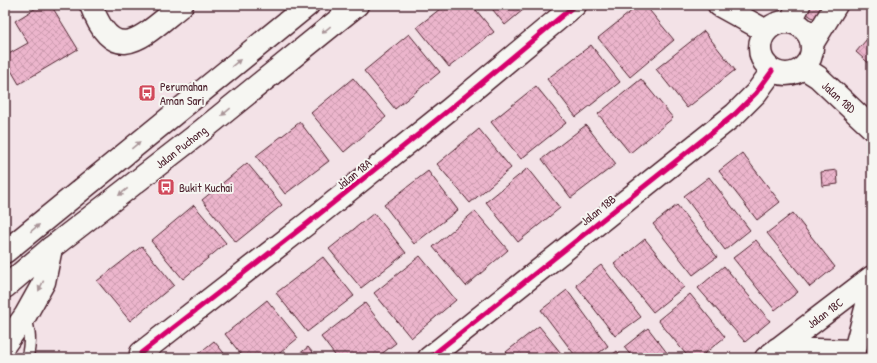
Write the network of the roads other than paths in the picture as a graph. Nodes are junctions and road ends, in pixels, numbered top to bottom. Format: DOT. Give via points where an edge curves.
graph roads {
  1 [pos="91,5"];
  2 [pos="182,5"];
  3 [pos="308,5"];
  4 [pos="357,5"];
  5 [pos="575,5"];
  6 [pos="719,5"];
  7 [pos="836,5"];
  8 [pos="794,14"];
  9 [pos="766,31"];
  10 [pos="812,44"];
  11 [pos="804,68"];
  12 [pos="772,71"];
  13 [pos="872,128"];
  14 [pos="51,248"];
  15 [pos="5,252"];
  16 [pos="872,277"];
  17 [pos="872,286"];
  18 [pos="5,287"];
  19 [pos="25,316"];
  20 [pos="5,344"];
  21 [pos="142,353"];
  22 [pos="772,354"];
  23 [pos="854,355"];
  24 [pos="27,358"];
  25 [pos="429,358"];
  1 -- 2 [label="street" via="104,32 115,41 128,43 140,38"];
  15 -- 3 [label="street, one-way"];
  4 -- 14 [label="street, Jalan Puchong, one-way" via="194,137"];
  5 -- 21 [label="street, Jalan 18A" via="331,205"];
  6 -- 9 [label="street"];
  7 -- 10 [label="street"];
  8 -- 9 [label="street"];
  8 -- 10 [label="street"];
  9 -- 12 [label="street" via="760,45 762,60"];
  10 -- 11 [label="street" via="811,57"];
  11 -- 12 [label="street" via="788,74"];
  11 -- 13 [label="street, Jalan 18D" via="818,77"];
  12 -- 25 [label="street, Jalan 18B" via="756,93 735,114"];
  14 -- 18 [label="street, Jalan Puchong"];
  14 -- 19 [label="street, one-way" via="44,282"];
  16 -- 22 [label="street, Jalan 18C"];
  17 -- 23 [label="street"];
  19 -- 20 [label="street"];
  19 -- 24 [label="lane" via="30,346"];
  22 -- 23 [label="street, Jalan 18C"];
}
